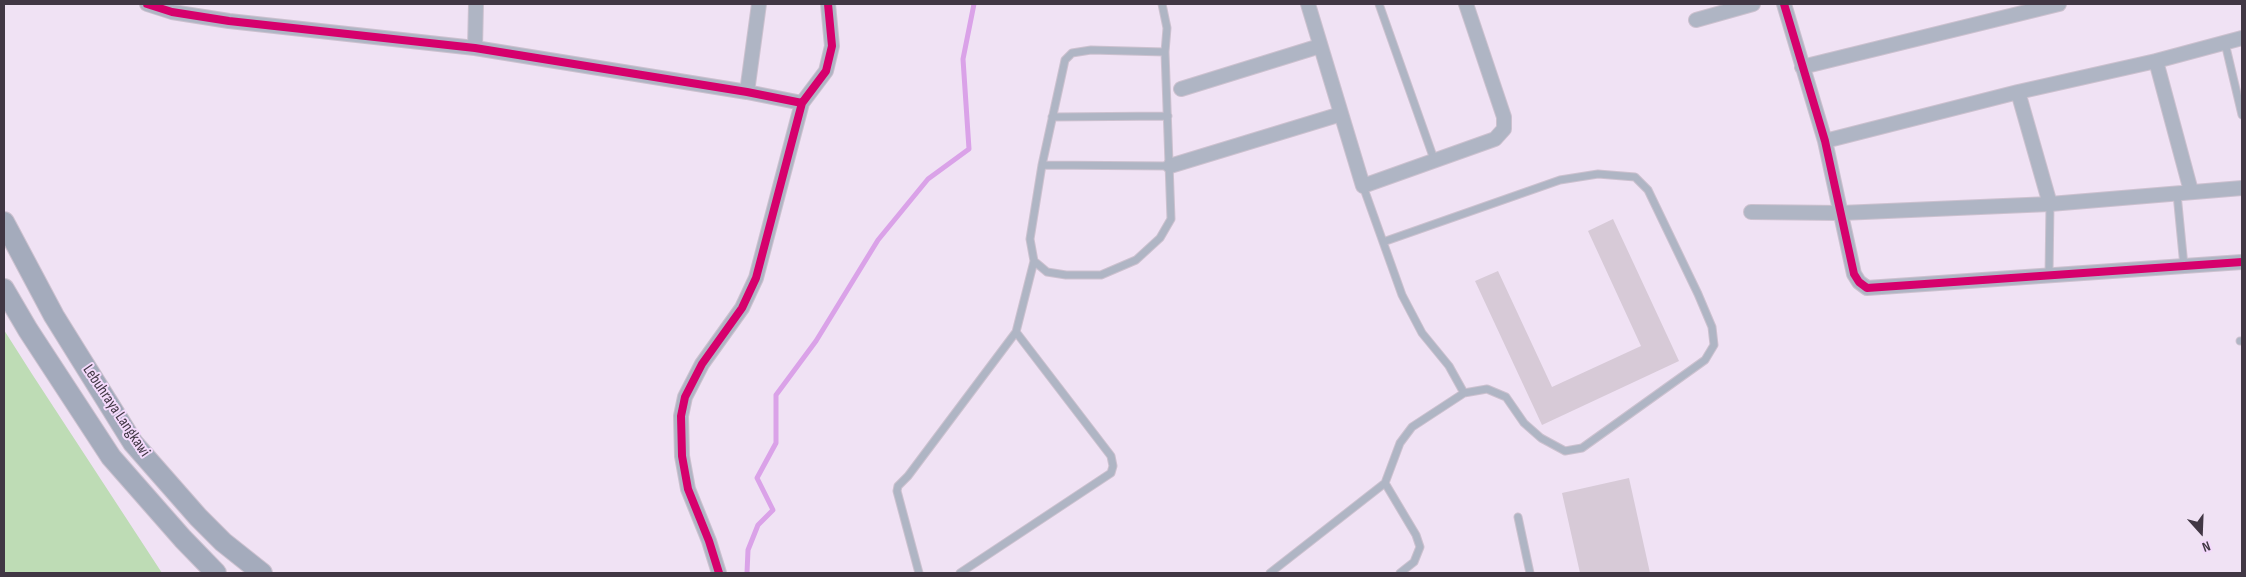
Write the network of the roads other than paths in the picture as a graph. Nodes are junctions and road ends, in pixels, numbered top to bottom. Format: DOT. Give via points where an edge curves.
graph roads {
  1 [pos="147,4"];
  2 [pos="476,4"];
  3 [pos="759,4"];
  4 [pos="828,4"];
  5 [pos="1162,4"];
  6 [pos="1308,4"];
  7 [pos="1379,4"];
  8 [pos="1466,4"];
  9 [pos="1753,4"];
  10 [pos="1784,4"];
  11 [pos="2059,4"];
  12 [pos="1696,20"];
  13 [pos="2242,38"];
  14 [pos="2225,43"];
  15 [pos="1320,46"];
  16 [pos="475,48"];
  17 [pos="1166,52"];
  18 [pos="2156,61"];
  19 [pos="1802,67"];
  20 [pos="1181,89"];
  21 [pos="747,92"];
  22 [pos="2018,92"];
  23 [pos="802,103"];
  24 [pos="1341,114"];
  25 [pos="2242,115"];
  26 [pos="1168,116"];
  27 [pos="1052,117"];
  28 [pos="1825,141"];
  29 [pos="1435,162"];
  30 [pos="1042,165"];
  31 [pos="1170,166"];
  32 [pos="1363,186"];
  33 [pos="2242,188"];
  34 [pos="2191,192"];
  35 [pos="2177,194"];
  36 [pos="2050,204"];
  37 [pos="1751,212"];
  38 [pos="1841,213"];
  39 [pos="4,222"];
  40 [pos="1382,242"];
  41 [pos="1034,261"];
  42 [pos="2242,262"];
  43 [pos="2184,266"];
  44 [pos="2049,274"];
  45 [pos="4,288"];
  46 [pos="1016,332"];
  47 [pos="1464,394"];
  48 [pos="1385,483"];
  49 [pos="1518,516"];
  50 [pos="216,573"];
  51 [pos="262,573"];
  52 [pos="719,573"];
  53 [pos="919,573"];
  54 [pos="960,573"];
  55 [pos="1270,573"];
  56 [pos="1400,573"];
  57 [pos="1530,573"];
  1 -- 16 [label="street" via="172,12 229,21"];
  2 -- 16 [label="street"];
  3 -- 21 [label="street"];
  4 -- 23 [label="street" via="832,46 826,71"];
  5 -- 17 [label="lane"];
  6 -- 15 [label="street"];
  7 -- 29 [label="lane"];
  8 -- 29 [label="street" via="1504,117 1504,129 1495,140"];
  9 -- 12 [label="street"];
  10 -- 19 [label="street"];
  11 -- 19 [label="street"];
  13 -- 14 [label="street"];
  14 -- 18 [label="street"];
  14 -- 25 [label="lane"];
  15 -- 20 [label="street"];
  15 -- 24 [label="street"];
  16 -- 21 [label="street"];
  17 -- 26 [label="lane"];
  17 -- 27 [label="lane" via="1091,50 1072,53 1062,68"];
  18 -- 22 [label="street"];
  18 -- 34 [label="street"];
  19 -- 28 [label="street"];
  21 -- 23 [label="street"];
  22 -- 28 [label="street"];
  22 -- 36 [label="street"];
  23 -- 52 [label="street" via="756,278 742,308 702,364 685,397 682,456 688,489"];
  24 -- 31 [label="street"];
  24 -- 32 [label="street"];
  26 -- 27 [label="lane"];
  26 -- 31 [label="lane"];
  27 -- 30 [label="lane"];
  28 -- 38 [label="street"];
  29 -- 32 [label="street"];
  30 -- 31 [label="lane"];
  30 -- 41 [label="lane" via="1030,238"];
  31 -- 41 [label="lane" via="1171,219 1160,238 1136,260 1101,275 1047,272"];
  32 -- 40 [label="lane"];
  33 -- 34 [label="street"];
  34 -- 35 [label="street"];
  35 -- 36 [label="street"];
  35 -- 43 [label="lane"];
  36 -- 38 [label="street"];
  36 -- 44 [label="lane"];
  37 -- 38 [label="street"];
  38 -- 44 [label="street" via="1854,274 1867,288"];
  39 -- 51 [label="main road, Lebuhraya Langkawi" via="54,316 133,443 198,517"];
  40 -- 47 [label="lane" via="1402,295 1422,333 1449,366"];
  40 -- 47 [label="lane" via="1560,180 1598,174 1634,177 1648,190 1712,327 1714,345 1705,360 1582,448 1565,451 1541,438 1524,423 1506,397 1487,388"];
  41 -- 46 [label="lane"];
  42 -- 43 [label="street"];
  43 -- 44 [label="street"];
  45 -- 50 [label="main road, Lebuhraya Langkawi" via="111,457"];
  46 -- 53 [label="lane" via="898,486"];
  46 -- 54 [label="lane" via="1111,456 1113,466 1111,473"];
  47 -- 48 [label="lane" via="1412,427 1400,443"];
  48 -- 55 [label="lane"];
  48 -- 56 [label="lane" via="1420,547 1414,562"];
  49 -- 57 [label="lane"];
}
